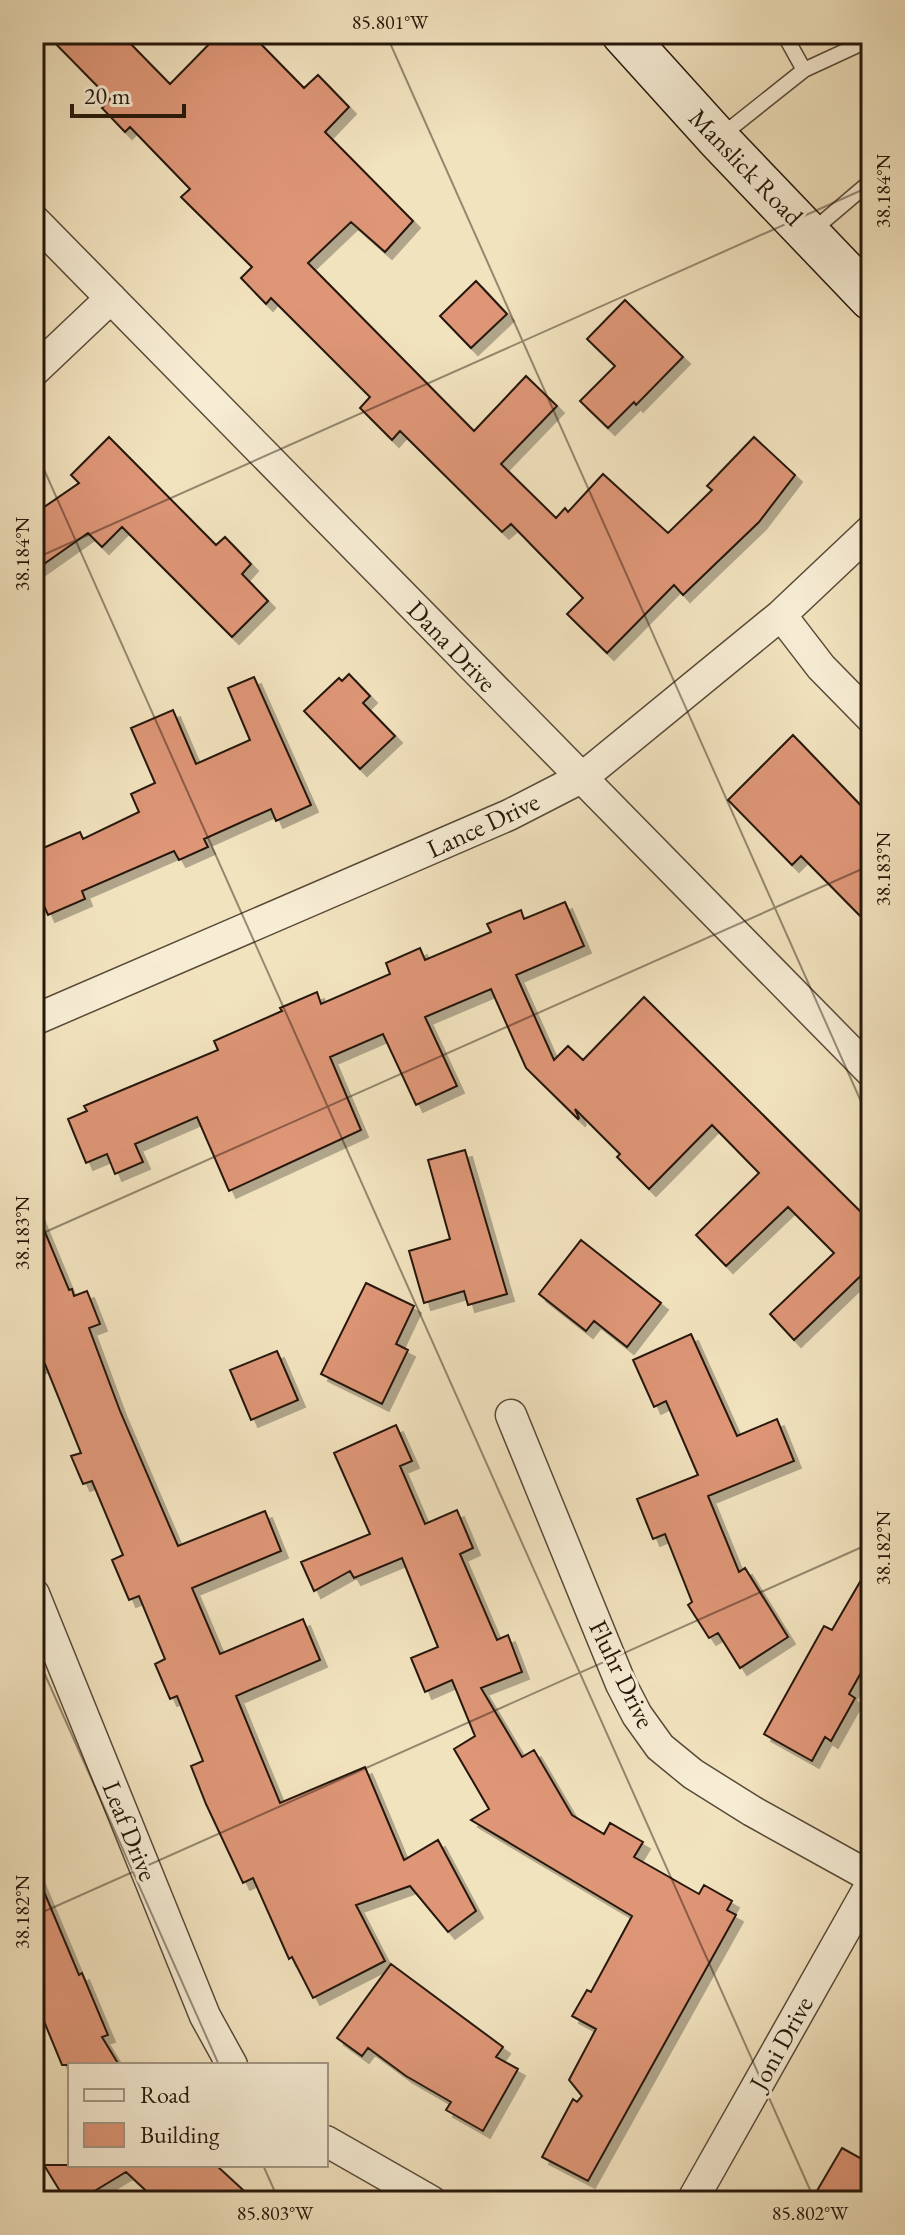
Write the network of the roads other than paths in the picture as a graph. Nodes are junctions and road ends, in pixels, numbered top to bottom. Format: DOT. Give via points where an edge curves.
graph roads {
  1 [pos="623,34"];
  2 [pos="784,34"];
  3 [pos="871,39"];
  4 [pos="804,70"];
  5 [pos="718,139"];
  6 [pos="871,181"];
  7 [pos="34,220"];
  8 [pos="810,233"];
  9 [pos="111,298"];
  10 [pos="871,299"];
  11 [pos="34,371"];
  12 [pos="871,530"];
  13 [pos="781,615"];
  14 [pos="871,718"];
  15 [pos="583,777"];
  16 [pos="34,1020"];
  17 [pos="871,1072"];
  18 [pos="511,1415"];
  19 [pos="34,1594"];
  20 [pos="871,1877"];
  21 [pos="871,1884"];
  22 [pos="231,2063"];
  23 [pos="328,2142"];
  24 [pos="431,2201"];
  25 [pos="692,2201"];
  1 -- 5 [label="main road, Manslick Road"];
  2 -- 4 [label="lane"];
  3 -- 4 [label="lane"];
  4 -- 5 [label="lane"];
  5 -- 8 [label="main road, Manslick Road"];
  6 -- 8 [label="lane"];
  7 -- 9 [label="street, Dana Drive"];
  8 -- 10 [label="main road, Manslick Road"];
  9 -- 11 [label="street"];
  9 -- 15 [label="street, Dana Drive"];
  12 -- 13 [label="street, Lance Drive"];
  13 -- 14 [label="street" via="821,667"];
  13 -- 15 [label="street, Lance Drive"];
  15 -- 16 [label="street, Lance Drive" via="509,815"];
  15 -- 17 [label="street, Dana Drive"];
  18 -- 20 [label="street, Fluhr Drive" via="621,1684 660,1747 740,1804"];
  19 -- 22 [label="street, Leaf Drive" via="205,2016"];
  21 -- 25 [label="street, Joni Drive"];
  23 -- 24 [label="street"];
}
